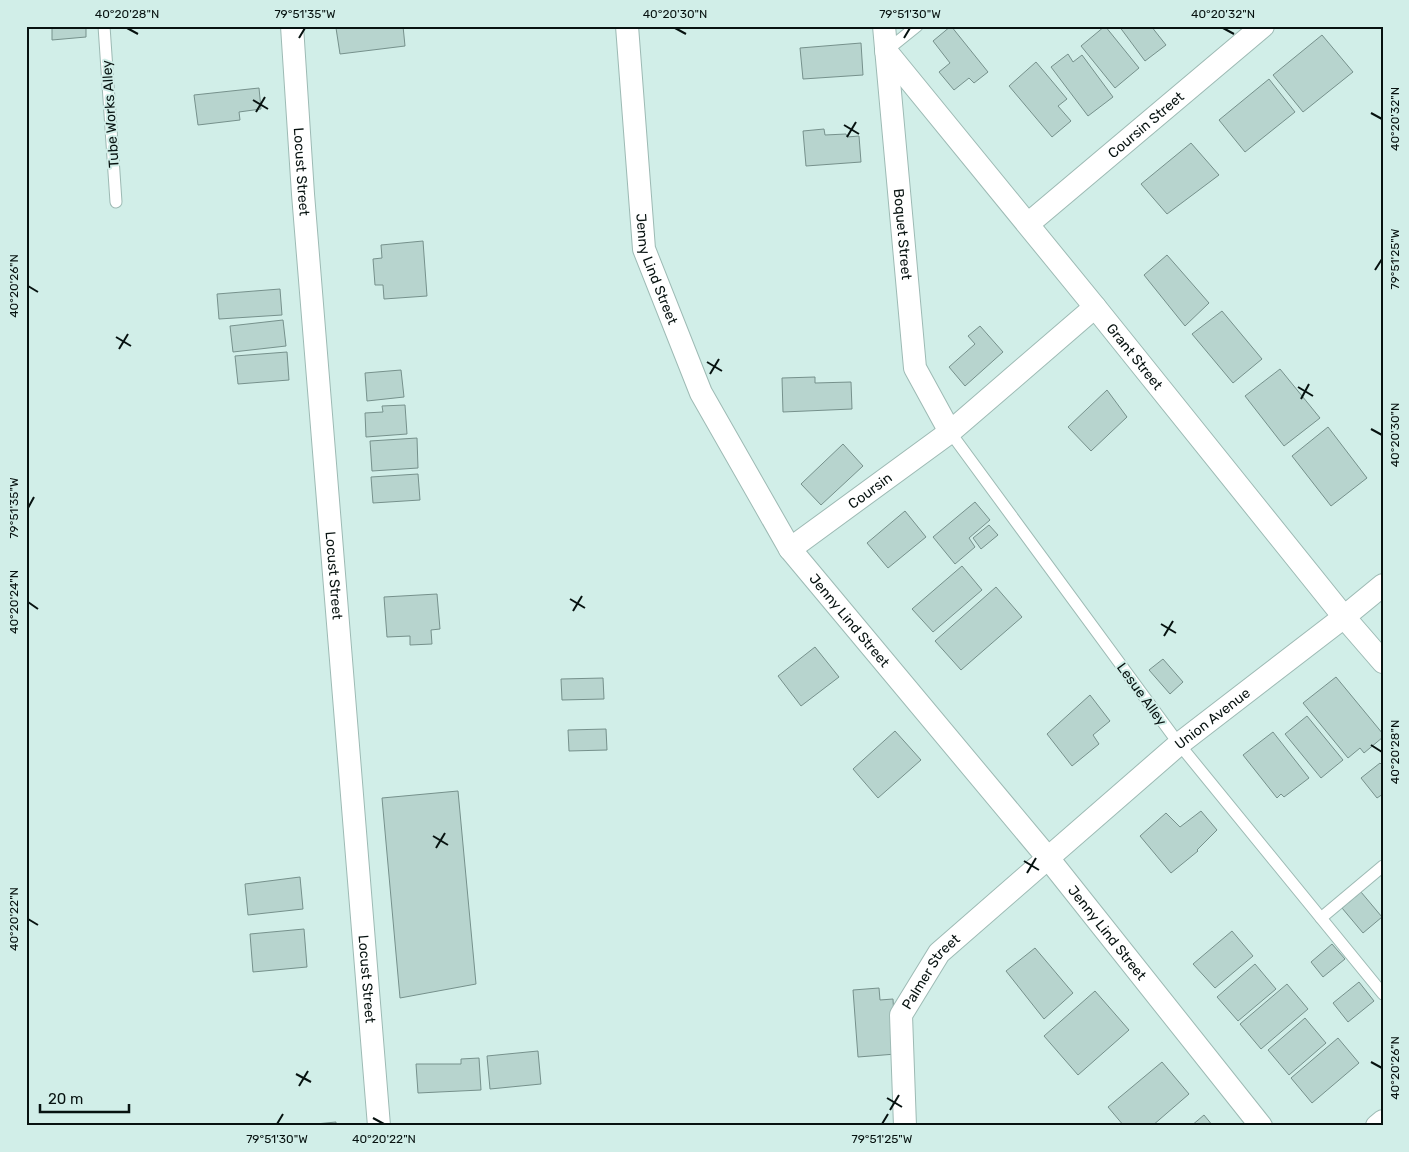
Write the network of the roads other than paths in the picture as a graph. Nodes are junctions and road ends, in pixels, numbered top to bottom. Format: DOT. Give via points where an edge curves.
graph roads {
  1 [pos="104,26"];
  2 [pos="292,26"];
  3 [pos="627,26"];
  4 [pos="884,26"];
  5 [pos="917,26"];
  6 [pos="1263,26"];
  7 [pos="886,51"];
  8 [pos="116,202"];
  9 [pos="1028,224"];
  10 [pos="1095,307"];
  11 [pos="950,432"];
  12 [pos="790,549"];
  13 [pos="1383,585"];
  14 [pos="1344,617"];
  15 [pos="1383,662"];
  16 [pos="1179,744"];
  17 [pos="1048,858"];
  18 [pos="1383,866"];
  19 [pos="1321,918"];
  20 [pos="1383,994"];
  21 [pos="1383,1122"];
  22 [pos="379,1126"];
  23 [pos="905,1126"];
  24 [pos="1261,1126"];
  25 [pos="1377,1126"];
  1 -- 8 [label="lane, Tube Works Alley"];
  2 -- 22 [label="street, Locust Street"];
  3 -- 12 [label="street, Jenny Lind Street" via="644,249 701,393"];
  4 -- 7 [label="street, Boquet Street"];
  5 -- 7 [label="lane"];
  6 -- 9 [label="street, Coursin Street"];
  7 -- 9 [label="street, Grant Street"];
  7 -- 11 [label="street, Boquet Street" via="915,368"];
  9 -- 10 [label="street, Grant Street"];
  10 -- 11 [label="street"];
  10 -- 14 [label="street, Grant Street"];
  11 -- 12 [label="street, Coursin"];
  11 -- 16 [label="lane, Lesue Alley"];
  12 -- 17 [label="street, Jenny Lind Street"];
  13 -- 14 [label="street, Union Avenue"];
  14 -- 15 [label="street, Grant Street"];
  14 -- 16 [label="street, Union Avenue"];
  16 -- 17 [label="street, Union Avenue"];
  16 -- 19 [label="lane, Lesue Alley"];
  17 -- 23 [label="street, Palmer Street" via="939,953 901,1015"];
  17 -- 24 [label="street, Jenny Lind Street"];
  18 -- 19 [label="lane"];
  19 -- 20 [label="lane, Lesue Alley"];
  21 -- 25 [label="street"];
}
